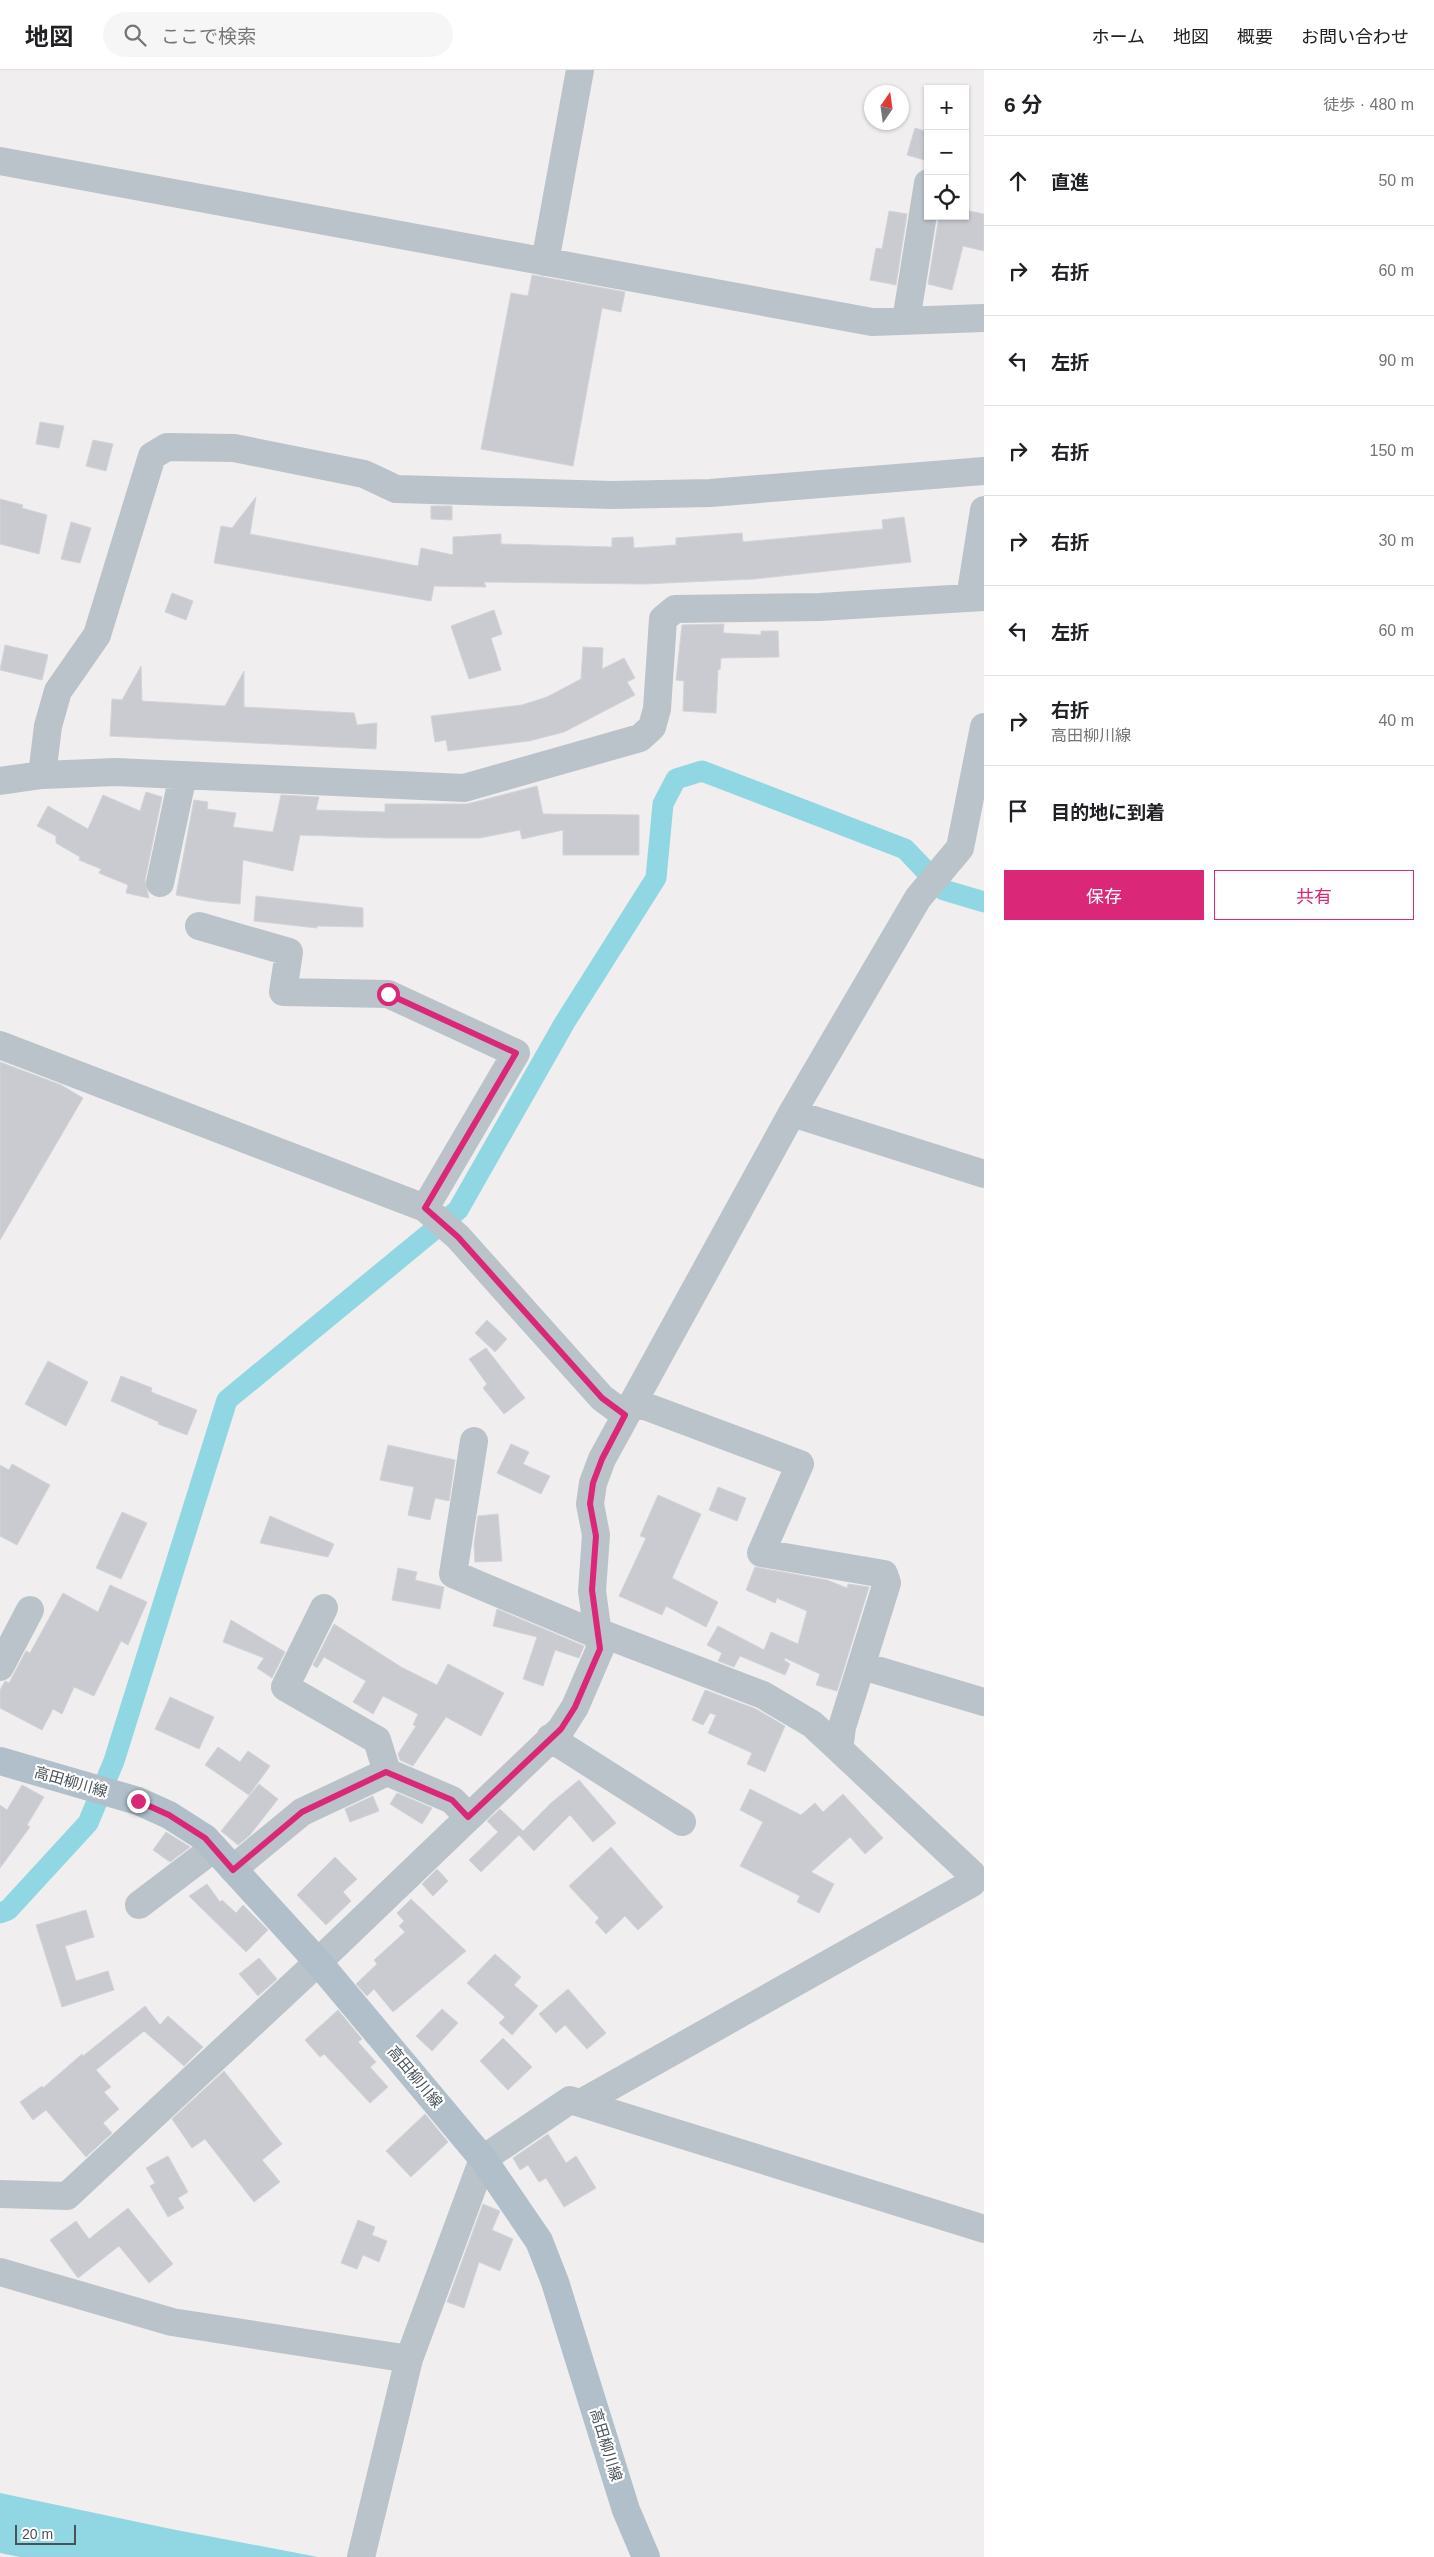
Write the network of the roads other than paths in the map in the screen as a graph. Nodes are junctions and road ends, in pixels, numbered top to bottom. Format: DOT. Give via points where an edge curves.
graph roads {
  1 [pos="580,70"];
  2 [pos="0,161"];
  3 [pos="924,208"];
  4 [pos="545,262"];
  5 [pos="984,318"];
  6 [pos="906,320"];
  7 [pos="984,471"];
  8 [pos="984,510"];
  9 [pos="977,598"];
  10 [pos="984,727"];
  11 [pos="42,775"];
  12 [pos="183,775"];
  13 [pos="0,780"];
  14 [pos="160,883"];
  15 [pos="199,926"];
  16 [pos="0,1044"];
  17 [pos="792,1113"];
  18 [pos="984,1174"];
  19 [pos="425,1208"];
  20 [pos="629,1409"];
  21 [pos="474,1441"];
  22 [pos="324,1608"];
  23 [pos="30,1610"];
  24 [pos="598,1633"];
  25 [pos="863,1666"];
  26 [pos="0,1667"];
  27 [pos="984,1702"];
  28 [pos="550,1738"];
  29 [pos="839,1749"];
  30 [pos="0,1761"];
  31 [pos="386,1772"];
  32 [pos="468,1817"];
  33 [pos="682,1822"];
  34 [pos="214,1848"];
  35 [pos="233,1870"];
  36 [pos="139,1905"];
  37 [pos="318,1962"];
  38 [pos="581,2103"];
  39 [pos="483,2158"];
  40 [pos="0,2194"];
  41 [pos="984,2229"];
  42 [pos="0,2272"];
  43 [pos="409,2359"];
  44 [pos="361,2557"];
  45 [pos="646,2557"];
  1 -- 4 [label="street"];
  2 -- 4 [label="street"];
  3 -- 6 [label="street"];
  4 -- 6 [label="street" via="872,322"];
  5 -- 6 [label="street"];
  7 -- 11 [label="street" via="710,493 613,495 406,490 396,489 364,474 234,448 167,447 152,456 97,635 58,691 48,726"];
  8 -- 9 [label="street"];
  9 -- 12 [label="street" via="820,607 675,609 663,619 656,709 652,727 640,738 464,788"];
  10 -- 17 [label="street" via="960,848 918,898"];
  11 -- 12 [label="street" via="116,772"];
  11 -- 13 [label="street"];
  12 -- 14 [label="street"];
  15 -- 19 [label="street" via="290,952 283,992 388,994 516,1053"];
  16 -- 19 [label="street"];
  17 -- 18 [label="street"];
  17 -- 20 [label="street"];
  19 -- 20 [label="street" via="458,1237 602,1398"];
  20 -- 24 [label="street" via="602,1459 593,1483 590,1504 596,1536 592,1590"];
  20 -- 25 [label="street" via="800,1464 761,1553 884,1574 887,1583"];
  21 -- 24 [label="street" via="453,1574"];
  22 -- 31 [label="street" via="285,1687 377,1740"];
  23 -- 26 [label="street"];
  24 -- 28 [label="street" via="600,1649 585,1687 561,1729"];
  24 -- 29 [label="street" via="763,1694 812,1724"];
  25 -- 27 [label="street"];
  25 -- 29 [label="street" via="842,1727"];
  28 -- 32 [label="street"];
  28 -- 33 [label="street"];
  29 -- 38 [label="street" via="972,1874 972,1883"];
  30 -- 34 [label="main road, 高田柳川線" via="138,1801 169,1815 205,1838"];
  31 -- 32 [label="street" via="452,1800"];
  31 -- 35 [label="street" via="302,1812"];
  32 -- 37 [label="street"];
  34 -- 35 [label="main road, 高田柳川線"];
  34 -- 36 [label="street"];
  35 -- 37 [label="main road, 高田柳川線"];
  37 -- 39 [label="main road, 高田柳川線"];
  37 -- 40 [label="street" via="67,2196"];
  38 -- 39 [label="street" via="570,2100"];
  38 -- 41 [label="street"];
  39 -- 43 [label="street"];
  39 -- 45 [label="main road, 高田柳川線" via="539,2241 555,2282 626,2510"];
  42 -- 43 [label="street" via="172,2322"];
  43 -- 44 [label="street"];
}
